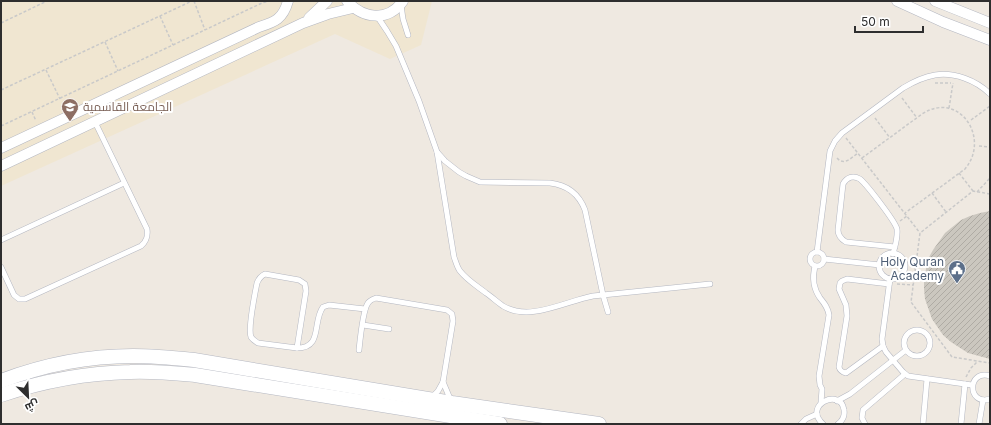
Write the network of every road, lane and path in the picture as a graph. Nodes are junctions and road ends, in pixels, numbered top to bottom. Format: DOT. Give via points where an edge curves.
graph roads {
  1 [pos="46,1"];
  2 [pos="193,1"];
  3 [pos="269,1"];
  4 [pos="287,1"];
  5 [pos="327,1"];
  6 [pos="897,1"];
  7 [pos="936,1"];
  8 [pos="262,2"];
  9 [pos="402,2"];
  10 [pos="350,4"];
  11 [pos="160,16"];
  12 [pos="377,16"];
  13 [pos="1,18"];
  14 [pos="2,22"];
  15 [pos="303,23"];
  16 [pos="990,24"];
  17 [pos="206,30"];
  18 [pos="408,35"];
  19 [pos="990,40"];
  20 [pos="105,42"];
  21 [pos="173,45"];
  22 [pos="46,69"];
  23 [pos="118,71"];
  24 [pos="934,83"];
  25 [pos="953,83"];
  26 [pos="958,84"];
  27 [pos="1,90"];
  28 [pos="990,94"];
  29 [pos="907,95"];
  30 [pos="60,99"];
  31 [pos="990,105"];
  32 [pos="949,108"];
  33 [pos="880,114"];
  34 [pos="965,114"];
  35 [pos="917,118"];
  36 [pos="1,122"];
  37 [pos="95,122"];
  38 [pos="973,122"];
  39 [pos="2,126"];
  40 [pos="842,133"];
  41 [pos="890,138"];
  42 [pos="847,139"];
  43 [pos="843,142"];
  44 [pos="979,142"];
  45 [pos="990,147"];
  46 [pos="1,148"];
  47 [pos="436,152"];
  48 [pos="858,153"];
  49 [pos="837,154"];
  50 [pos="862,158"];
  51 [pos="974,160"];
  52 [pos="1,166"];
  53 [pos="959,173"];
  54 [pos="990,178"];
  55 [pos="124,182"];
  56 [pos="973,191"];
  57 [pos="977,192"];
  58 [pos="932,193"];
  59 [pos="990,194"];
  60 [pos="946,212"];
  61 [pos="905,213"];
  62 [pos="920,233"];
  63 [pos="1,240"];
  64 [pos="883,246"];
  65 [pos="895,247"];
  66 [pos="817,252"];
  67 [pos="891,254"];
  68 [pos="824,259"];
  69 [pos="880,265"];
  70 [pos="815,266"];
  71 [pos="1,267"];
  72 [pos="890,281"];
  73 [pos="710,284"];
  74 [pos="913,285"];
  75 [pos="603,295"];
  76 [pos="365,309"];
  77 [pos="608,312"];
  78 [pos="362,325"];
  79 [pos="390,329"];
  80 [pos="883,346"];
  81 [pos="297,348"];
  82 [pos="359,350"];
  83 [pos="906,350"];
  84 [pos="893,360"];
  85 [pos="978,361"];
  86 [pos="990,363"];
  87 [pos="905,374"];
  88 [pos="990,376"];
  89 [pos="927,379"];
  90 [pos="1,381"];
  91 [pos="443,382"];
  92 [pos="965,384"];
  93 [pos="972,385"];
  94 [pos="822,389"];
  95 [pos="850,394"];
  96 [pos="1,395"];
  97 [pos="990,399"];
  98 [pos="430,400"];
  99 [pos="835,400"];
  100 [pos="982,400"];
  101 [pos="452,403"];
  102 [pos="821,403"];
  103 [pos="844,408"];
  104 [pos="817,414"];
  105 [pos="844,421"];
  106 [pos="500,424"];
  107 [pos="599,424"];
  108 [pos="801,424"];
  109 [pos="823,424"];
  110 [pos="838,424"];
  111 [pos="865,424"];
  112 [pos="923,424"];
  113 [pos="961,424"];
  114 [pos="979,424"];
  1 -- 14 [label="path"];
  2 -- 11 [label="path"];
  2 -- 17 [label="path"];
  3 -- 8 [label="path"];
  4 -- 46 [label="street" via="275,16 259,27"];
  5 -- 15 [label="street"];
  6 -- 19 [label="street"];
  7 -- 16 [label="street"];
  8 -- 17 [label="path"];
  9 -- 12 [label="street" via="390,12"];
  9 -- 18 [label="lane" via="403,19"];
  10 -- 12 [label="street" via="364,14"];
  10 -- 15 [label="street"];
  11 -- 20 [label="path"];
  11 -- 21 [label="path"];
  12 -- 47 [label="lane" via="396,46"];
  13 -- 14 [label="path"];
  15 -- 37 [label="street"];
  17 -- 21 [label="path"];
  20 -- 22 [label="path"];
  20 -- 23 [label="path"];
  21 -- 23 [label="path"];
  22 -- 27 [label="path"];
  22 -- 30 [label="path"];
  23 -- 30 [label="path"];
  24 -- 25 [label="path"];
  25 -- 26 [label="path"];
  25 -- 32 [label="path"];
  28 -- 40 [label="lane" via="982,86 964,78 945,75 928,77 903,88"];
  29 -- 35 [label="path" via="902,98"];
  30 -- 39 [label="path"];
  31 -- 38 [label="path" via="970,119"];
  32 -- 34 [label="path"];
  32 -- 35 [label="path" via="932,109"];
  33 -- 41 [label="path" via="875,118"];
  35 -- 41 [label="path"];
  36 -- 39 [label="path"];
  37 -- 52 [label="street"];
  37 -- 55 [label="lane"];
  40 -- 42 [label="path"];
  40 -- 66 [label="lane" via="830,151"];
  41 -- 50 [label="path"];
  42 -- 43 [label="path"];
  42 -- 48 [label="path"];
  44 -- 45 [label="path" via="979,147"];
  47 -- 75 [label="lane" via="451,167 473,180 550,183 564,186 575,193 585,210"];
  47 -- 75 [label="lane" via="454,257 468,280 504,307 520,312 538,311 580,298"];
  48 -- 49 [label="path" via="848,161 838,160"];
  48 -- 50 [label="path"];
  50 -- 61 [label="path"];
  51 -- 53 [label="path"];
  53 -- 56 [label="path"];
  53 -- 58 [label="path"];
  54 -- 57 [label="path"];
  55 -- 63 [label="lane"];
  55 -- 71 [label="lane" via="147,229 148,236 144,244 25,299 14,295"];
  56 -- 57 [label="path"];
  56 -- 60 [label="path"];
  57 -- 59 [label="path"];
  58 -- 60 [label="path"];
  58 -- 61 [label="path"];
  60 -- 62 [label="path"];
  61 -- 62 [label="path"];
  62 -- 74 [label="path"];
  64 -- 65 [label="lane"];
  64 -- 65 [label="lane" via="846,242 839,236 843,184 847,179 854,176 860,179 895,224"];
  64 -- 67 [label="lane"];
  65 -- 67 [label="lane"];
  66 -- 68 [label="lane" via="821,253"];
  66 -- 70 [label="lane" via="810,258 810,263"];
  67 -- 69 [label="lane" via="883,258"];
  67 -- 72 [label="lane" via="903,259 905,270"];
  68 -- 69 [label="lane"];
  68 -- 70 [label="lane" via="821,265"];
  69 -- 72 [label="lane" via="881,272"];
  70 -- 94 [label="lane" via="813,280 829,315 819,376"];
  72 -- 74 [label="path"];
  72 -- 80 [label="lane"];
  72 -- 80 [label="lane" via="847,279 839,286 848,316 840,369 846,372"];
  73 -- 75 [label="lane"];
  74 -- 85 [label="path" via="911,302 952,357"];
  75 -- 77 [label="lane"];
  76 -- 78 [label="lane"];
  76 -- 81 [label="lane" via="329,305 323,307 319,313 312,343"];
  76 -- 91 [label="lane" via="369,301 376,298 450,312 453,321"];
  78 -- 79 [label="lane"];
  78 -- 82 [label="lane"];
  80 -- 84 [label="lane"];
  81 -- 81 [label="lane" via="258,343 252,337 250,328 257,282 265,274 299,280 305,284"];
  83 -- 83 [label="lane" via="912,355 924,353 930,343 927,336 917,330 910,332 906,335 904,343"];
  83 -- 84 [label="lane"];
  84 -- 87 [label="lane"];
  84 -- 95 [label="lane"];
  85 -- 86 [label="path"];
  85 -- 92 [label="path" via="966,376"];
  87 -- 89 [label="lane"];
  87 -- 111 [label="lane" via="863,410 862,418"];
  88 -- 93 [label="lane" via="980,376"];
  89 -- 92 [label="lane"];
  89 -- 112 [label="lane"];
  90 -- 98 [label="main road" via="42,367 74,360 134,356 194,360"];
  91 -- 98 [label="lane"];
  91 -- 101 [label="lane"];
  92 -- 93 [label="lane"];
  92 -- 113 [label="lane"];
  93 -- 100 [label="lane" via="975,395"];
  94 -- 99 [label="lane"];
  94 -- 102 [label="lane"];
  95 -- 99 [label="lane"];
  95 -- 103 [label="lane"];
  96 -- 106 [label="main road" via="71,377 116,372 160,372 195,375"];
  97 -- 100 [label="lane"];
  98 -- 101 [label="main road"];
  99 -- 102 [label="lane"];
  99 -- 103 [label="lane"];
  100 -- 114 [label="lane"];
  101 -- 107 [label="main road"];
  102 -- 104 [label="lane"];
  103 -- 105 [label="lane"];
  104 -- 108 [label="lane"];
  104 -- 109 [label="lane"];
  105 -- 110 [label="lane"];
}
